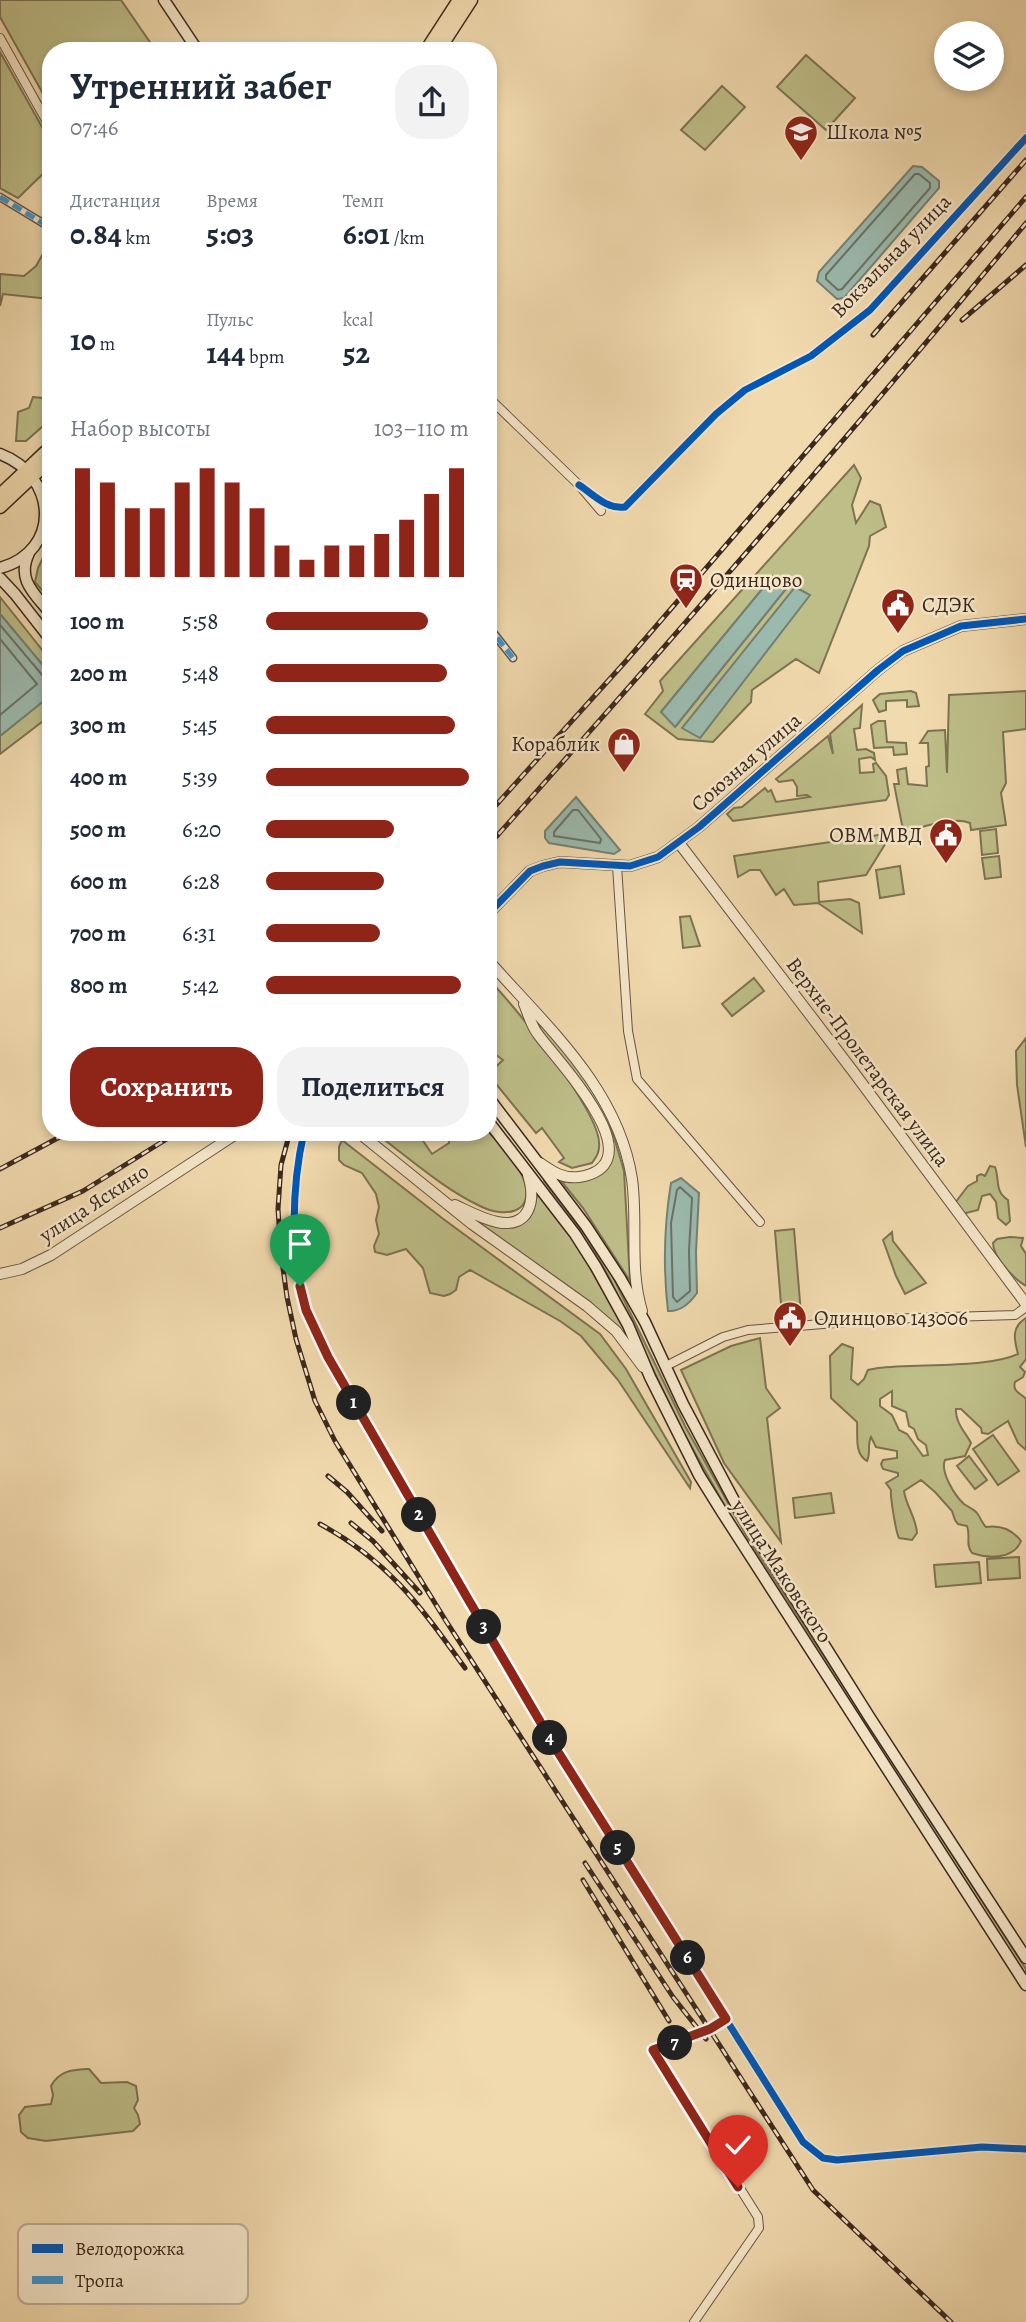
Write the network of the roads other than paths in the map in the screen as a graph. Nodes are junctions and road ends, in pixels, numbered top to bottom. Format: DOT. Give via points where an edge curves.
graph roads {
  1 [pos="164,0"];
  2 [pos="459,0"];
  3 [pos="471,0"];
  4 [pos="0,38"];
  5 [pos="192,42"];
  6 [pos="432,42"];
  7 [pos="444,42"];
  8 [pos="42,113"];
  9 [pos="1026,138"];
  10 [pos="0,197"];
  11 [pos="42,223"];
  12 [pos="497,406"];
  13 [pos="0,454"];
  14 [pos="42,458"];
  15 [pos="42,465"];
  16 [pos="30,473"];
  17 [pos="42,493"];
  18 [pos="0,495"];
  19 [pos="0,507"];
  20 [pos="42,530"];
  21 [pos="30,551"];
  22 [pos="0,568"];
  23 [pos="0,578"];
  24 [pos="42,602"];
  25 [pos="1026,619"];
  26 [pos="42,628"];
  27 [pos="497,638"];
  28 [pos="513,658"];
  29 [pos="678,843"];
  30 [pos="617,866"];
  31 [pos="497,905"];
  32 [pos="497,970"];
  33 [pos="521,997"];
  34 [pos="497,1109"];
  35 [pos="497,1132"];
  36 [pos="225,1141"];
  37 [pos="303,1141"];
  38 [pos="369,1141"];
  39 [pos="538,1161"];
  40 [pos="526,1167"];
  41 [pos="445,1201"];
  42 [pos="760,1222"];
  43 [pos="0,1275"];
  44 [pos="1025,1302"];
  45 [pos="645,1322"];
  46 [pos="666,1366"];
  47 [pos="650,1377"];
  48 [pos="1026,1958"];
  49 [pos="1026,1985"];
  50 [pos="726,2019"];
  51 [pos="1026,2150"];
  52 [pos="694,2322"];
  1 -- 5 [label="main road"];
  2 -- 6 [label="main road"];
  3 -- 7 [label="main road"];
  4 -- 8 [label="street"];
  9 -- 12 [label="street, Вокзальная улица" via="870,310 811,356 735,398 625,507 604,508"];
  10 -- 11 [label="street"];
  13 -- 16 [label="main road"];
  14 -- 16 [label="main road"];
  15 -- 16 [label="main road"];
  16 -- 17 [label="main road"];
  16 -- 18 [label="main road"];
  16 -- 19 [label="main road"];
  20 -- 21 [label="main road"];
  21 -- 22 [label="main road"];
  21 -- 24 [label="main road" via="24,564 25,578"];
  23 -- 26 [label="main road"];
  25 -- 29 [label="street, Союзная улица" via="961,626 904,651"];
  27 -- 28 [label="street"];
  29 -- 30 [label="street, Союзная улица" via="652,860"];
  29 -- 44 [label="street, Верхне-Пролетарская улица"];
  30 -- 31 [label="street, Союзная улица" via="560,862 543,866 530,871"];
  30 -- 42 [label="street" via="626,1007 637,1079"];
  32 -- 33 [label="street"];
  33 -- 39 [label="street" via="536,1032 586,1096 609,1143 604,1164 583,1176 565,1177"];
  33 -- 45 [label="street" via="575,1057 617,1125 632,1180 637,1289"];
  34 -- 39 [label="main road, улица Маковского"];
  35 -- 40 [label="main road, улица Маковского"];
  36 -- 43 [label="street, улица Яскино" via="51,1255"];
  37 -- 50 [label="street" via="296,1199 297,1269 316,1333 552,1743"];
  38 -- 41 [label="street"];
  39 -- 45 [label="main road, улица Маковского" via="586,1226"];
  40 -- 41 [label="street" via="533,1198 527,1213 518,1219 499,1222"];
  40 -- 47 [label="main road, улица Маковского" via="596,1267"];
  41 -- 47 [label="street" via="602,1318"];
  44 -- 46 [label="street" via="1014,1315 884,1319 735,1333"];
  45 -- 46 [label="main road, улица Маковского"];
  46 -- 48 [label="main road, улица Маковского" via="737,1506"];
  47 -- 49 [label="main road, улица Маковского" via="722,1513"];
  50 -- 51 [label="street" via="803,2142 823,2158 982,2147"];
  50 -- 52 [label="street" via="653,2050 758,2217 759,2228"];
}
